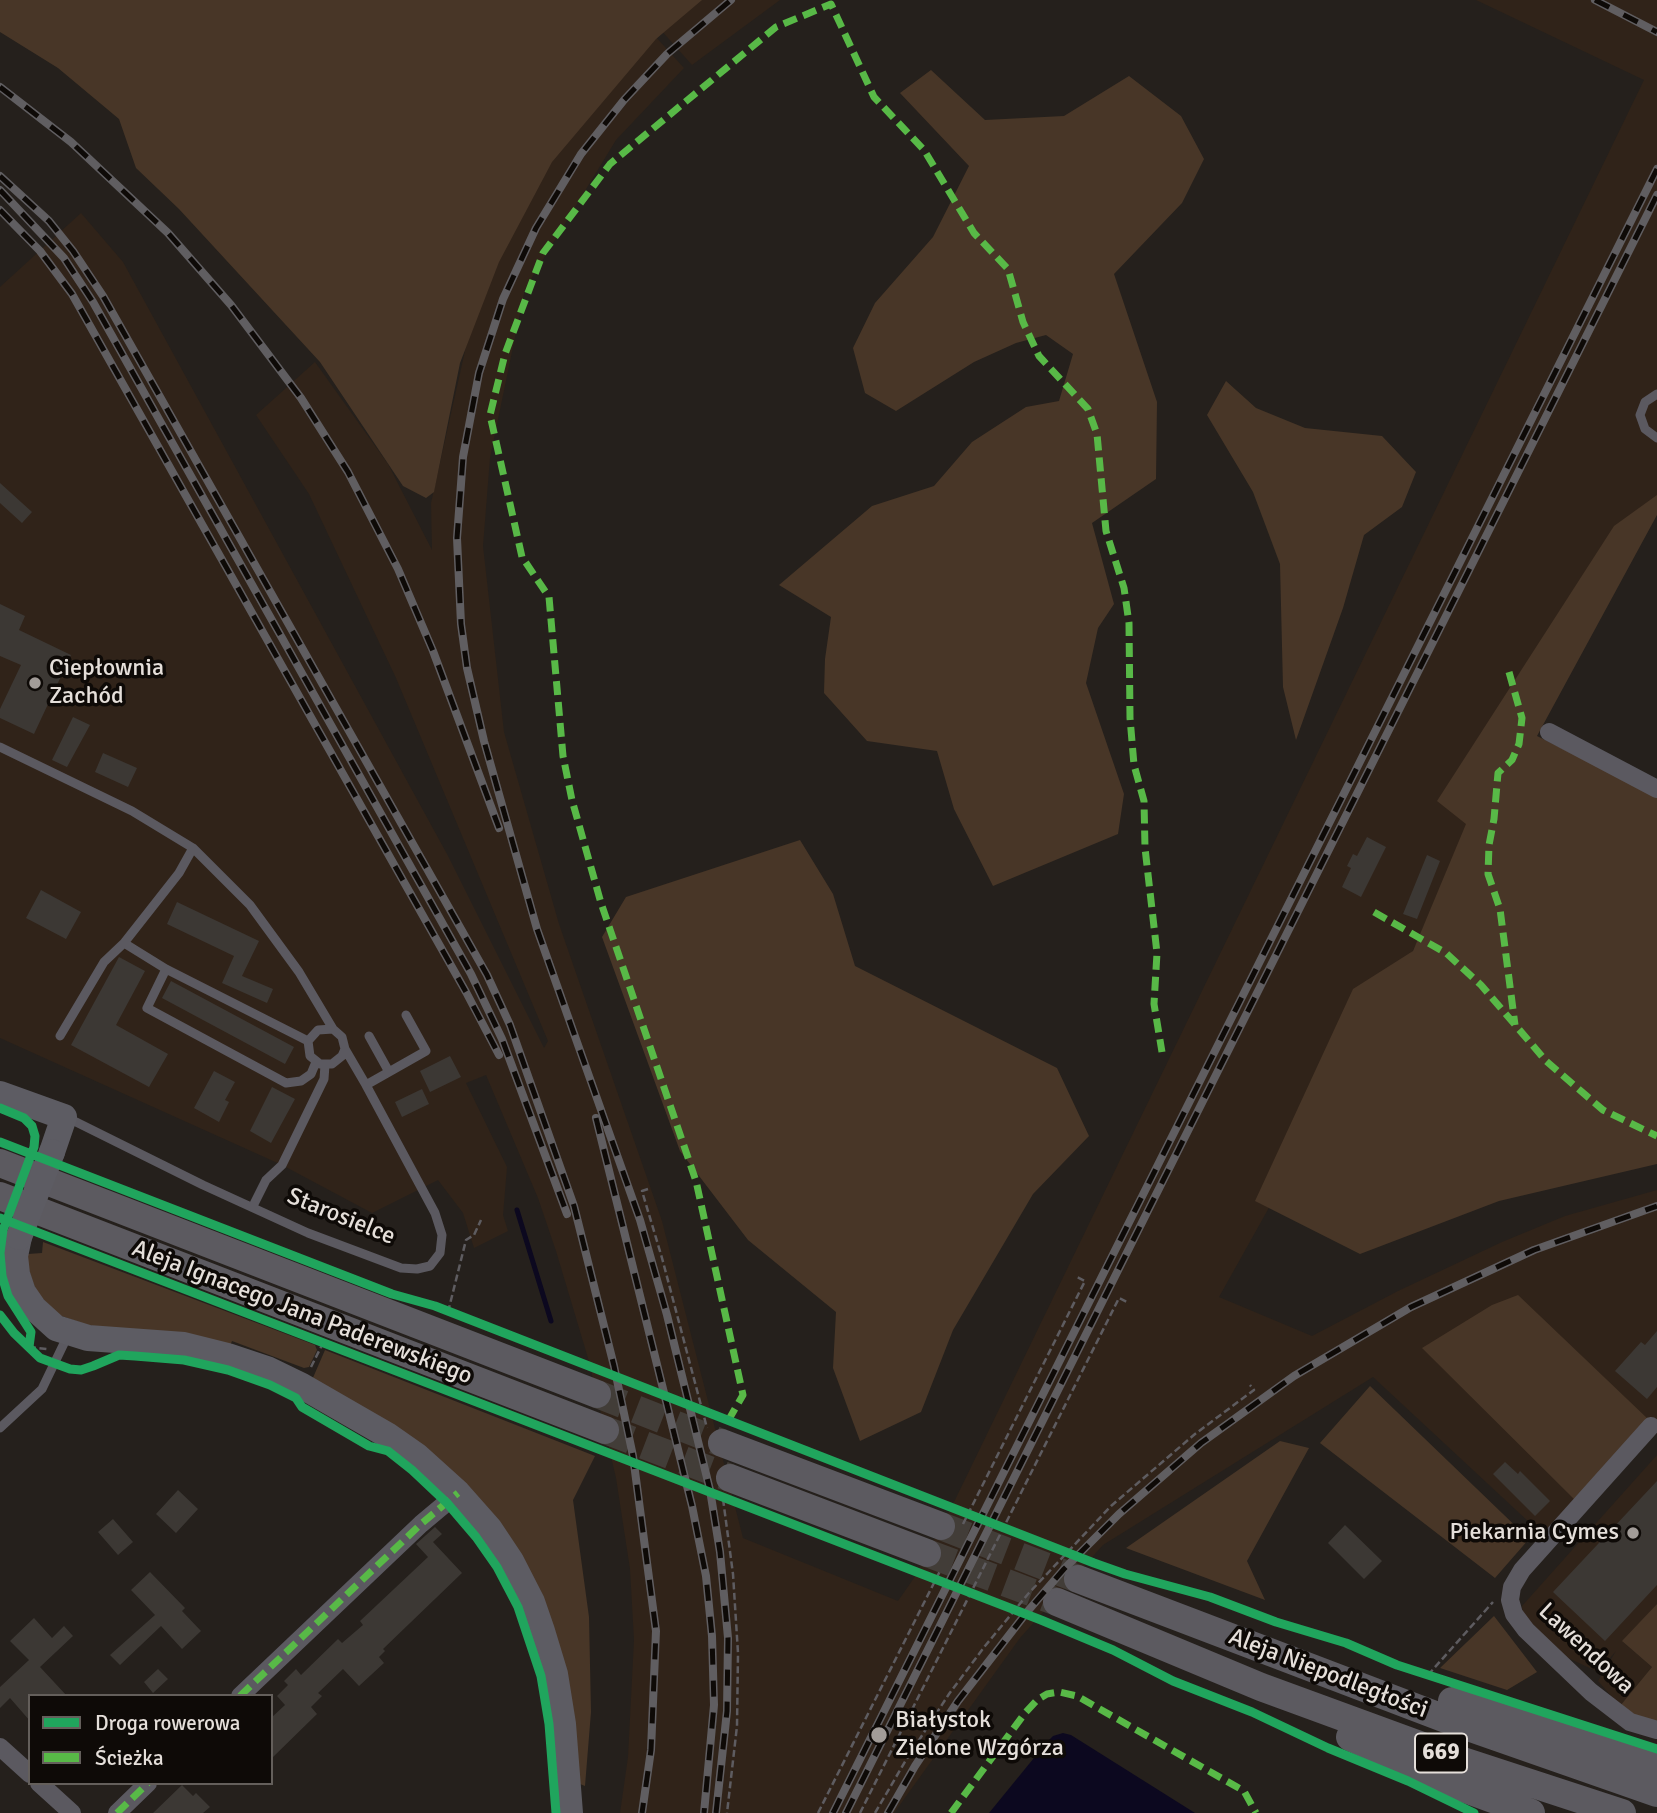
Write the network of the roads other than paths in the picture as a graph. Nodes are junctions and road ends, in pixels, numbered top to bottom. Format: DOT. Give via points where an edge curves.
graph roads {
  1 [pos="1657,394"];
  2 [pos="1657,438"];
  3 [pos="1549,733"];
  4 [pos="0,747"];
  5 [pos="1657,789"];
  6 [pos="193,848"];
  7 [pos="124,943"];
  8 [pos="166,969"];
  9 [pos="406,1015"];
  10 [pos="333,1029"];
  11 [pos="60,1036"];
  12 [pos="369,1036"];
  13 [pos="308,1041"];
  14 [pos="345,1049"];
  15 [pos="321,1064"];
  16 [pos="388,1072"];
  17 [pos="366,1085"];
  18 [pos="0,1094"];
  19 [pos="65,1116"];
  20 [pos="0,1163"];
  21 [pos="0,1196"];
  22 [pos="253,1206"];
  23 [pos="68,1333"];
  24 [pos="597,1394"];
  25 [pos="1654,1423"];
  26 [pos="0,1428"];
  27 [pos="605,1430"];
  28 [pos="714,1436"];
  29 [pos="726,1487"];
  30 [pos="458,1493"];
  31 [pos="941,1526"];
  32 [pos="927,1553"];
  33 [pos="1078,1579"];
  34 [pos="1057,1602"];
  35 [pos="1303,1664"];
  36 [pos="1261,1687"];
  37 [pos="242,1694"];
  38 [pos="1656,1730"];
  39 [pos="0,1747"];
  40 [pos="1657,1766"];
  41 [pos="28,1772"];
  42 [pos="41,1785"];
  43 [pos="146,1785"];
  44 [pos="1657,1793"];
  45 [pos="72,1813"];
  46 [pos="117,1813"];
  47 [pos="570,1813"];
  48 [pos="1531,1813"];
  49 [pos="1622,1813"];
  1 -- 2 [label="lane" via="1645,402 1640,415 1645,429"];
  3 -- 5 [label="street"];
  4 -- 6 [label="lane" via="132,811"];
  6 -- 7 [label="lane"];
  6 -- 10 [label="lane" via="250,905"];
  7 -- 8 [label="lane"];
  7 -- 11 [label="lane" via="104,962"];
  8 -- 13 [label="lane"];
  8 -- 15 [label="lane" via="147,1008 286,1083 301,1081"];
  9 -- 16 [label="lane" via="426,1051"];
  10 -- 13 [label="lane" via="318,1030"];
  10 -- 14 [label="lane" via="342,1037"];
  12 -- 16 [label="lane"];
  13 -- 15 [label="lane" via="310,1056"];
  14 -- 15 [label="lane" via="338,1061"];
  14 -- 17 [label="lane"];
  15 -- 22 [label="lane" via="324,1079 282,1165 266,1180"];
  16 -- 17 [label="lane"];
  17 -- 22 [label="lane, Starosielce" via="435,1213 442,1235 440,1253 430,1266 401,1268 308,1233"];
  18 -- 19 [label="street"];
  19 -- 22 [label="lane, Starosielce"];
  19 -- 23 [label="street, bridge" via="15,1256 23,1292 44,1319"];
  20 -- 24 [label="main road, Aleja Ignacego Jana Paderewskiego"];
  21 -- 27 [label="main road, Aleja Ignacego Jana Paderewskiego"];
  23 -- 26 [label="lane" via="42,1389"];
  23 -- 30 [label="street" via="184,1346 267,1369 387,1434"];
  25 -- 38 [label="street, Lawendowa" via="1522,1570 1510,1600 1525,1630 1591,1692 1630,1722"];
  28 -- 31 [label="main road"];
  29 -- 32 [label="main road"];
  30 -- 37 [label="street"];
  30 -- 47 [label="street" via="489,1528 532,1602 555,1674"];
  33 -- 35 [label="main road, Aleja Niepodległości / 669"];
  34 -- 36 [label="main road, Aleja Niepodległości / 669"];
  35 -- 40 [label="main road" via="1404,1686"];
  35 -- 44 [label="main road, Aleja Niepodległości / 669"];
  36 -- 48 [label="main road" via="1356,1740 1452,1784"];
  36 -- 49 [label="main road, Aleja Niepodległości / 669"];
  39 -- 41 [label="street"];
  42 -- 45 [label="street"];
  43 -- 46 [label="street"];
}
